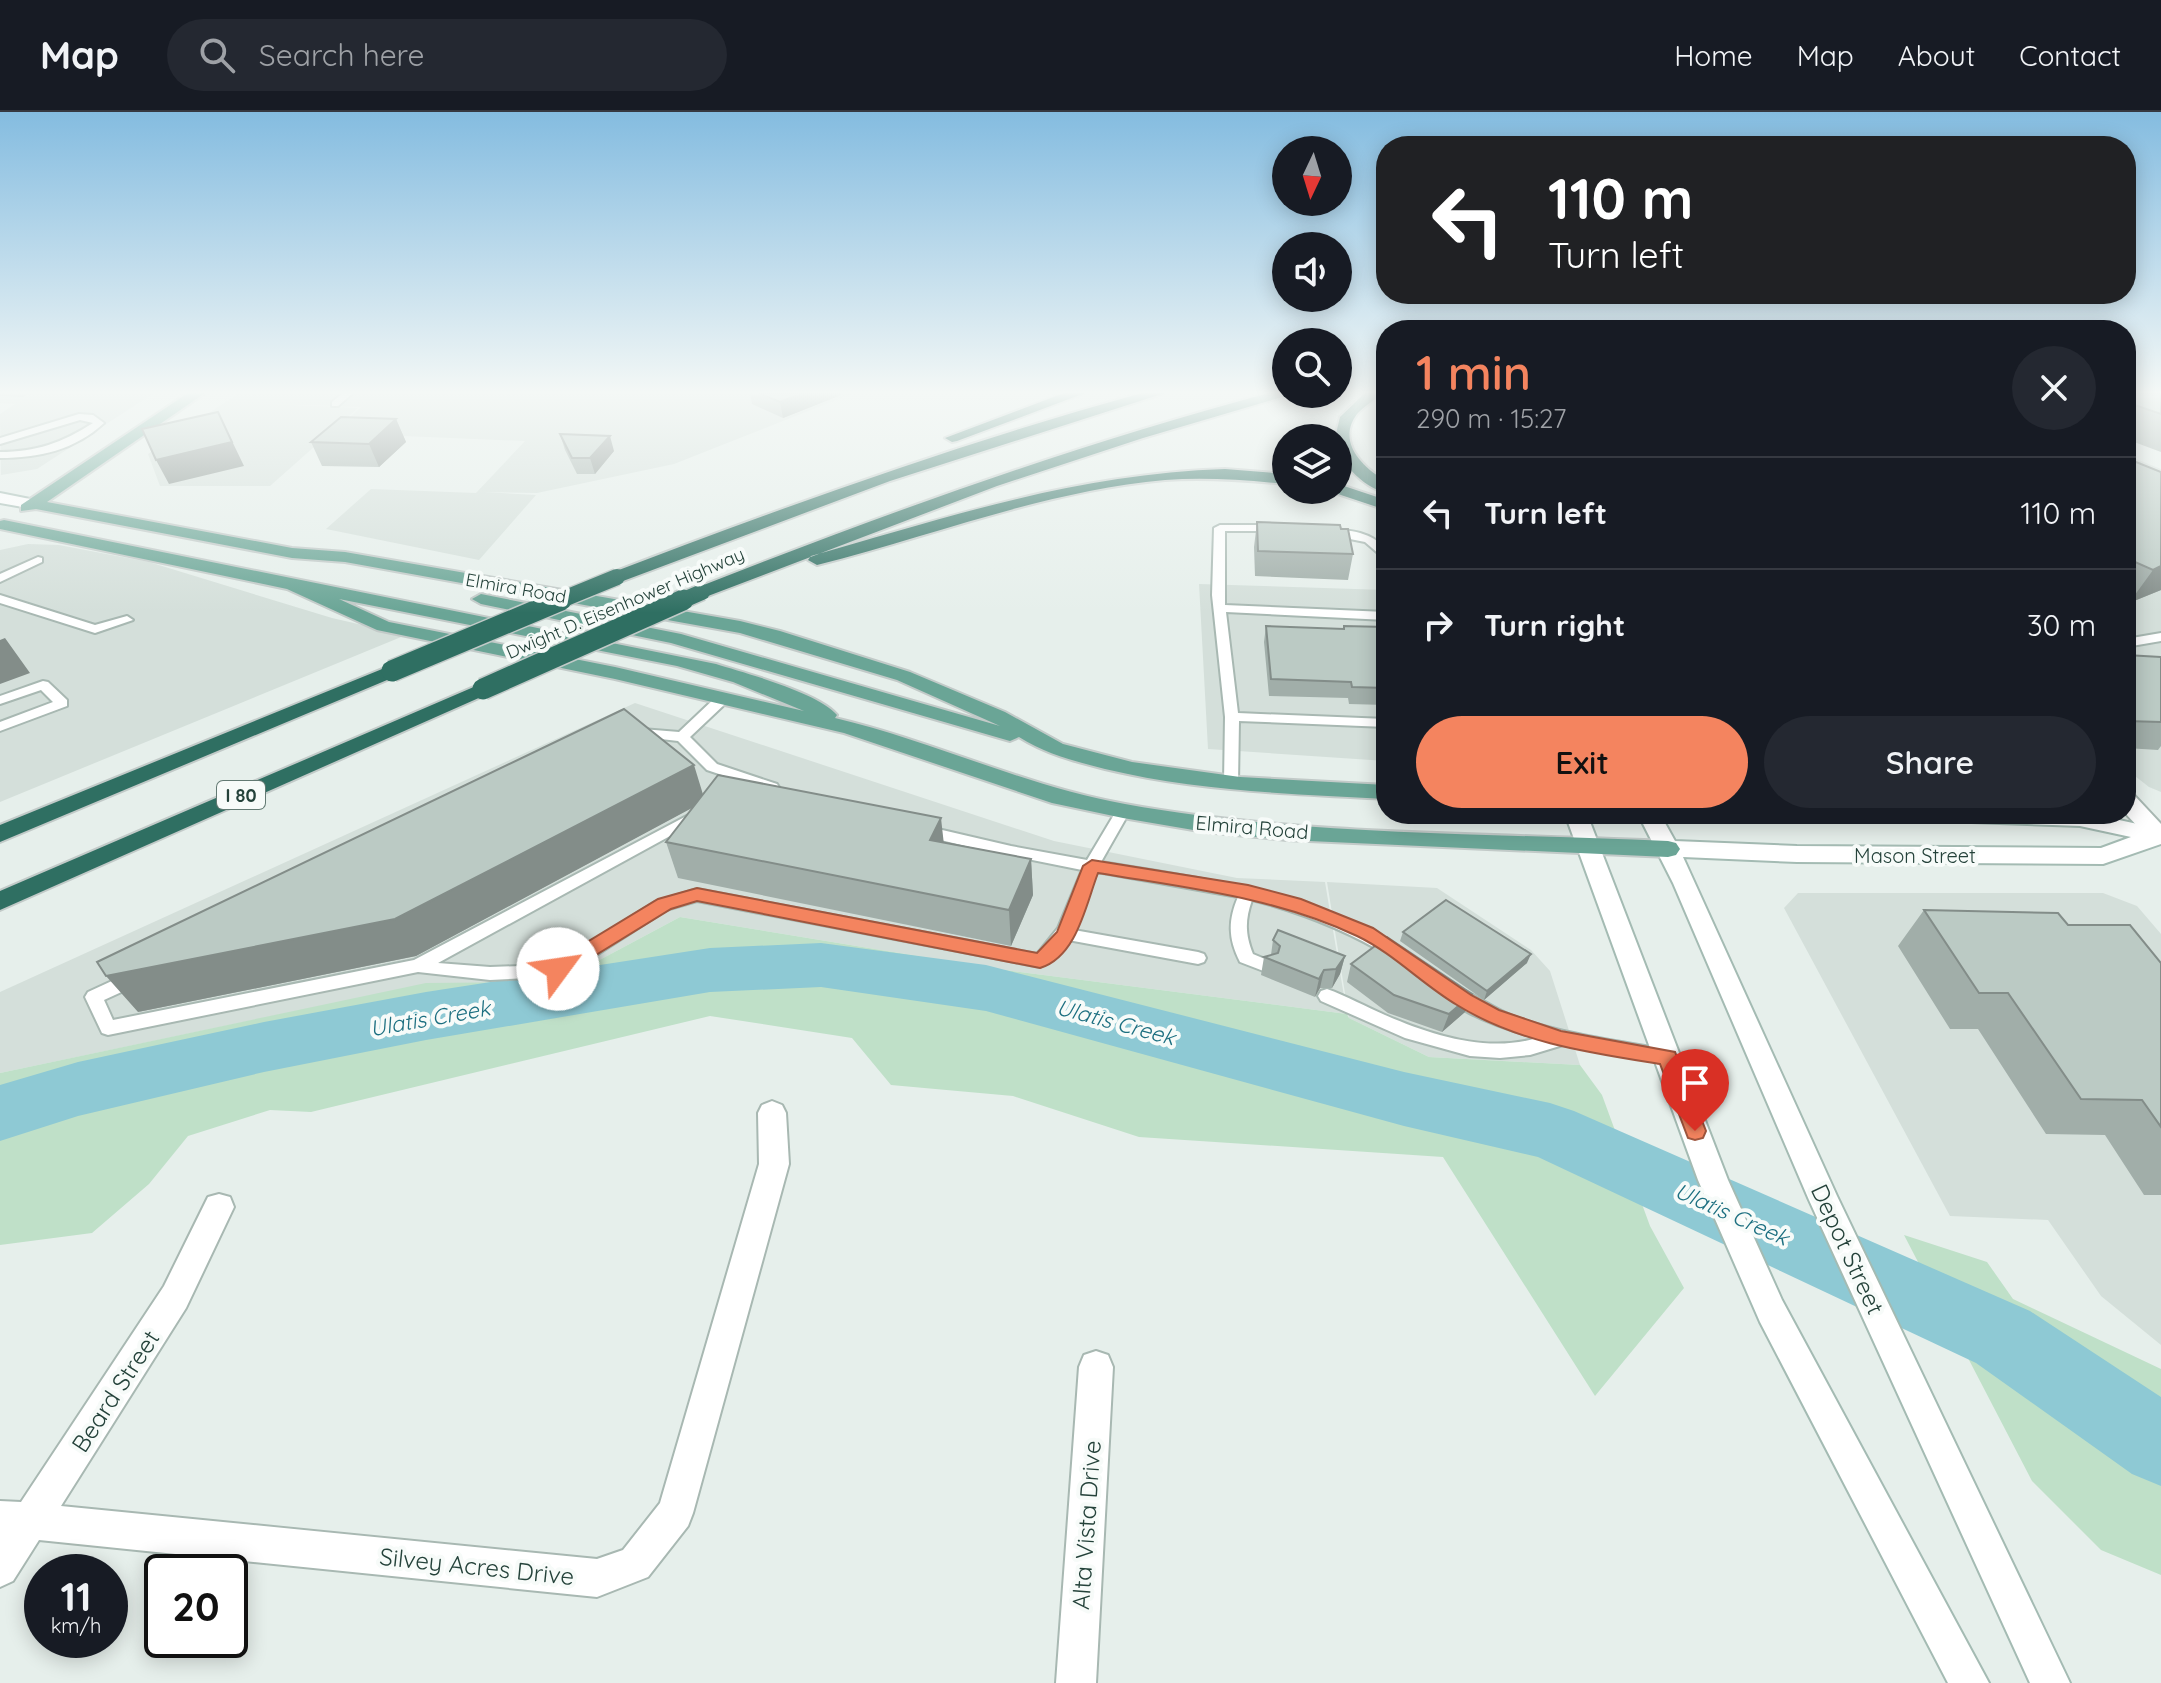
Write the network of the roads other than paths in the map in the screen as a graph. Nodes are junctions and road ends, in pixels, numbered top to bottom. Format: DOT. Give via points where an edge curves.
graph roads {
  1 [pos="90,466"];
  2 [pos="877,466"];
  3 [pos="920,466"];
  4 [pos="1033,466"];
  5 [pos="1357,466"];
  6 [pos="1272,478"];
  7 [pos="1376,481"];
  8 [pos="1352,494"];
  9 [pos="0,498"];
  10 [pos="821,500"];
  11 [pos="1376,502"];
  12 [pos="34,504"];
  13 [pos="1,525"];
  14 [pos="1294,530"];
  15 [pos="1321,532"];
  16 [pos="1376,542"];
  17 [pos="292,553"];
  18 [pos="38,560"];
  19 [pos="0,578"];
  20 [pos="293,585"];
  21 [pos="702,592"];
  22 [pos="0,599"];
  23 [pos="1219,608"];
  24 [pos="1376,616"];
  25 [pos="127,620"];
  26 [pos="2161,637"];
  27 [pos="2136,641"];
  28 [pos="0,700"];
  29 [pos="721,700"];
  30 [pos="1232,717"];
  31 [pos="1376,723"];
  32 [pos="0,727"];
  33 [pos="850,728"];
  34 [pos="682,737"];
  35 [pos="614,746"];
  36 [pos="1051,747"];
  37 [pos="1231,783"];
  38 [pos="1376,791"];
  39 [pos="788,792"];
  40 [pos="717,805"];
  41 [pos="1123,811"];
  42 [pos="2136,811"];
  43 [pos="1579,824"];
  44 [pos="1654,824"];
  45 [pos="2104,824"];
  46 [pos="911,827"];
  47 [pos="0,834"];
  48 [pos="2160,836"];
  49 [pos="1587,846"];
  50 [pos="1668,849"];
  51 [pos="1092,866"];
  52 [pos="1248,892"];
  53 [pos="0,901"];
  54 [pos="1065,934"];
  55 [pos="1198,958"];
  56 [pos="418,966"];
  57 [pos="1266,966"];
  58 [pos="1415,966"];
  59 [pos="150,970"];
  60 [pos="1439,983"];
  61 [pos="1327,996"];
  62 [pos="1560,1039"];
  63 [pos="1668,1057"];
  64 [pos="772,1113"];
  65 [pos="219,1207"];
  66 [pos="1096,1367"];
  67 [pos="15,1520"];
  68 [pos="0,1568"];
  69 [pos="1076,1683"];
  70 [pos="1969,1683"];
  71 [pos="2050,1683"];
  1 -- 12 [label="main road"];
  2 -- 10 [label="highway"];
  3 -- 10 [label="highway, Dwight D. Eisenhower Highway"];
  4 -- 21 [label="highway, Dwight D. Eisenhower Highway / I 80"];
  5 -- 7 [label="highway"];
  6 -- 21 [label="highway" via="1181,473 1101,482"];
  8 -- 11 [label="highway"];
  9 -- 12 [label="main road, Elmira Road"];
  10 -- 47 [label="highway, Dwight D. Eisenhower Highway, bridge" via="617,577"];
  12 -- 13 [label="main road"];
  12 -- 17 [label="main road, Elmira Road"];
  13 -- 20 [label="main road, Elmira Road"];
  14 -- 23 [label="lane" via="1220,528"];
  15 -- 16 [label="lane"];
  17 -- 36 [label="main road, Elmira Road" via="348,572 674,638"];
  17 -- 36 [label="main road, Elmira Road" via="345,557 799,641 903,675 999,716"];
  18 -- 19 [label="lane"];
  20 -- 29 [label="main road, Elmira Road" via="384,626"];
  20 -- 33 [label="main road, Elmira Road" via="649,654 739,678 804,702"];
  21 -- 53 [label="highway, Dwight D. Eisenhower Highway / I 80, bridge"];
  22 -- 25 [label="lane" via="95,629"];
  23 -- 24 [label="lane"];
  23 -- 30 [label="lane"];
  26 -- 27 [label="lane"];
  28 -- 32 [label="lane" via="43,685 62,703"];
  29 -- 33 [label="main road, Elmira Road"];
  29 -- 34 [label="lane"];
  30 -- 31 [label="lane"];
  30 -- 37 [label="lane"];
  33 -- 41 [label="main road, Elmira Road" via="1060,798"];
  34 -- 35 [label="lane" via="642,733"];
  34 -- 39 [label="lane" via="712,767 751,787"];
  36 -- 37 [label="main road, Elmira Road" via="1181,778"];
  37 -- 38 [label="main road, Elmira Road"];
  40 -- 56 [label="lane"];
  41 -- 49 [label="main road, Elmira Road" via="1273,831"];
  41 -- 51 [label="lane"];
  42 -- 48 [label="main road"];
  43 -- 49 [label="main road"];
  44 -- 50 [label="main road, Depot Street"];
  45 -- 48 [label="main road, Mason Street"];
  46 -- 51 [label="lane"];
  48 -- 50 [label="main road, Mason Street" via="2103,856"];
  49 -- 50 [label="main road, Elmira Road"];
  49 -- 63 [label="main road"];
  50 -- 71 [label="main road, Depot Street" via="1824,1200"];
  51 -- 52 [label="lane"];
  51 -- 54 [label="lane"];
  52 -- 57 [label="lane" via="1236,934 1246,958"];
  52 -- 58 [label="lane" via="1366,932"];
  54 -- 55 [label="lane"];
  54 -- 56 [label="lane" via="1040,961 697,895 664,904 558,969 511,973"];
  56 -- 59 [label="lane" via="108,1028 94,997"];
  60 -- 62 [label="lane" via="1492,1015"];
  61 -- 62 [label="lane" via="1413,1036 1467,1049 1534,1050"];
  62 -- 63 [label="lane"];
  63 -- 70 [label="main road" via="1713,1180 1771,1311"];
  64 -- 67 [label="main road, Silvey Acres Drive" via="774,1164 675,1513 635,1564 586,1578"];
  65 -- 67 [label="main road, Beard Street" via="175,1297"];
  66 -- 69 [label="main road, Alta Vista Drive"];
  67 -- 68 [label="main road, Beard Street"];
}
